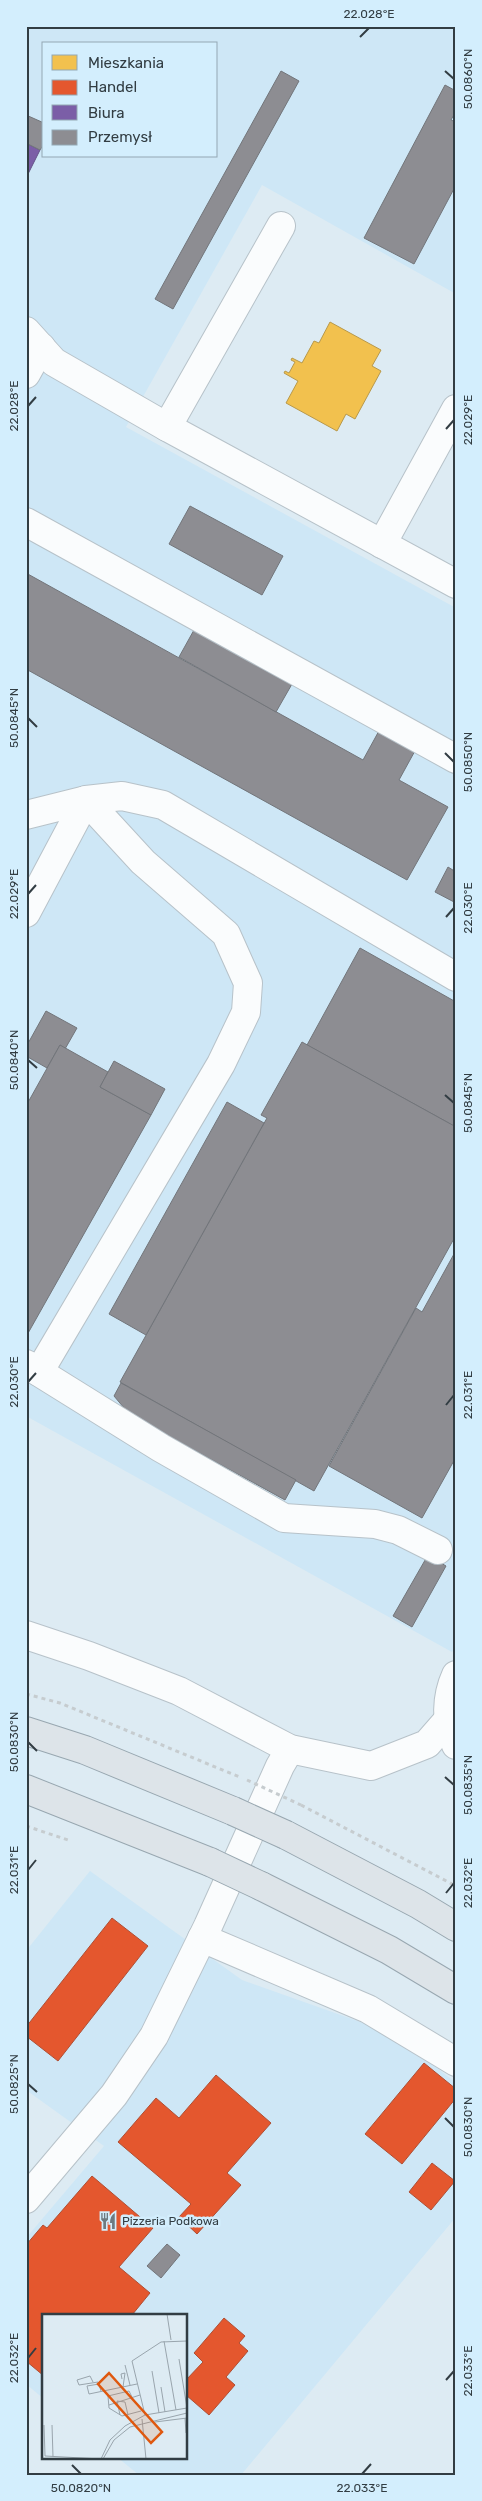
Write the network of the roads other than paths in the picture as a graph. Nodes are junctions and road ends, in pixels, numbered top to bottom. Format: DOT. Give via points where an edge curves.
graph roads {
  1 [pos="281,226"];
  2 [pos="33,339"];
  3 [pos="26,374"];
  4 [pos="456,409"];
  5 [pos="166,426"];
  6 [pos="26,522"];
  7 [pos="382,544"];
  8 [pos="456,584"];
  9 [pos="456,759"];
  10 [pos="86,800"];
  11 [pos="26,815"];
  12 [pos="26,913"];
  13 [pos="456,977"];
  14 [pos="33,1368"];
  15 [pos="438,1550"];
  16 [pos="26,1635"];
  17 [pos="456,1675"];
  18 [pos="26,1731"];
  19 [pos="452,1732"];
  20 [pos="290,1749"];
  21 [pos="26,1789"];
  22 [pos="456,1927"];
  23 [pos="202,1938"];
  24 [pos="456,1990"];
  25 [pos="456,2062"];
  26 [pos="26,2199"];
  1 -- 5 [label="street"];
  2 -- 3 [label="street"];
  2 -- 5 [label="street" via="54,362"];
  4 -- 7 [label="street"];
  5 -- 7 [label="street"];
  6 -- 9 [label="street"];
  7 -- 8 [label="street"];
  10 -- 11 [label="street"];
  10 -- 12 [label="street"];
  10 -- 13 [label="street" via="122,796 163,805"];
  10 -- 14 [label="street" via="143,862 226,934 248,983 246,1012 221,1064"];
  14 -- 15 [label="street" via="161,1448 284,1518 375,1524 398,1530"];
  16 -- 20 [label="street" via="180,1691"];
  17 -- 19 [label="street" via="448,1705"];
  18 -- 22 [label="main road, bridge" via="85,1750 286,1835"];
  19 -- 20 [label="street" via="371,1766"];
  20 -- 23 [label="street"];
  21 -- 24 [label="main road, bridge" via="210,1862 389,1950"];
  23 -- 25 [label="street" via="368,2009"];
  23 -- 26 [label="street" via="150,2043 114,2095"];
}
